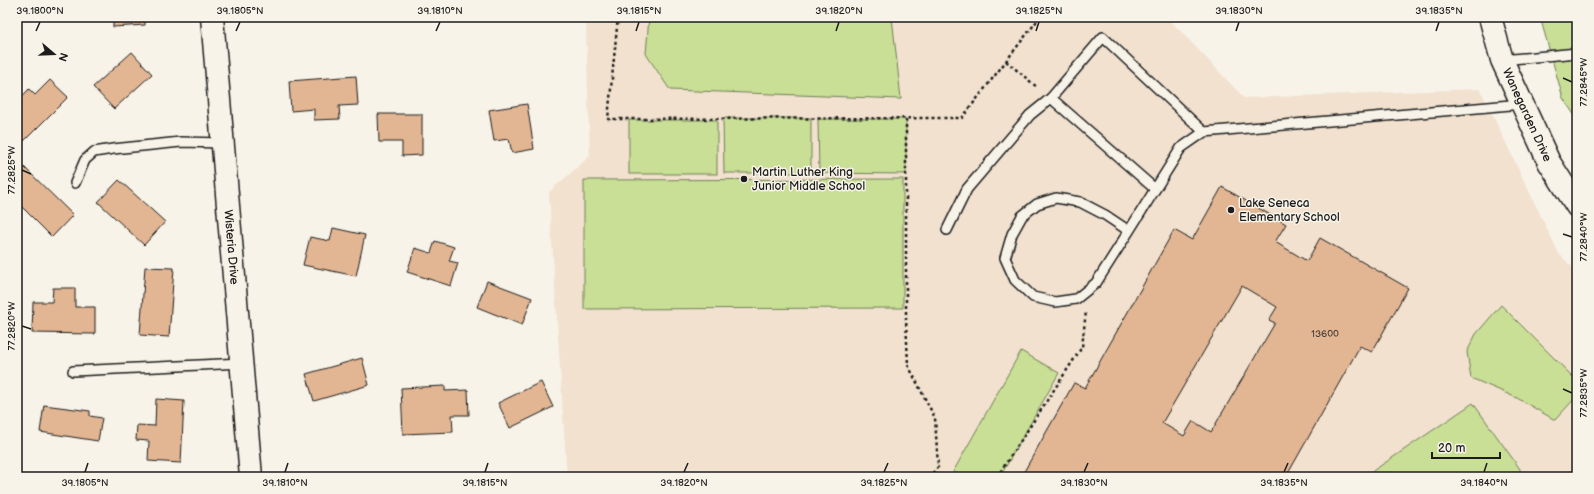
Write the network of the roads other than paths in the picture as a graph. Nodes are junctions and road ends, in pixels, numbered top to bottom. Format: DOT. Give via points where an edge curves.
graph roads {
  1 [pos="212,17"];
  2 [pos="1490,17"];
  3 [pos="1577,53"];
  4 [pos="1502,60"];
  5 [pos="1051,98"];
  6 [pos="1522,104"];
  7 [pos="1204,132"];
  8 [pos="223,143"];
  9 [pos="75,183"];
  10 [pos="1155,189"];
  11 [pos="1577,206"];
  12 [pos="947,230"];
  13 [pos="1129,231"];
  14 [pos="242,363"];
  15 [pos="73,371"];
  16 [pos="251,477"];
  1 -- 8 [label="street, Wisteria Drive"];
  2 -- 4 [label="street, Wanegarden Drive"];
  3 -- 4 [label="lane"];
  4 -- 6 [label="street, Wanegarden Drive"];
  5 -- 7 [label="lane" via="1103,37"];
  5 -- 10 [label="lane"];
  5 -- 12 [label="lane" via="1030,115 967,189"];
  6 -- 7 [label="lane"];
  6 -- 11 [label="street, Wanegarden Drive" via="1549,162"];
  7 -- 10 [label="lane" via="1181,148"];
  8 -- 9 [label="lane" via="181,142 94,152 85,160"];
  8 -- 14 [label="street, Wisteria Drive"];
  10 -- 13 [label="lane"];
  13 -- 13 [label="lane" via="1096,283 1076,299 1054,302 1033,297 1015,280 1005,258 1012,234 1022,216 1037,204 1056,198 1080,202"];
  14 -- 15 [label="lane"];
  14 -- 16 [label="street, Wisteria Drive"];
}
